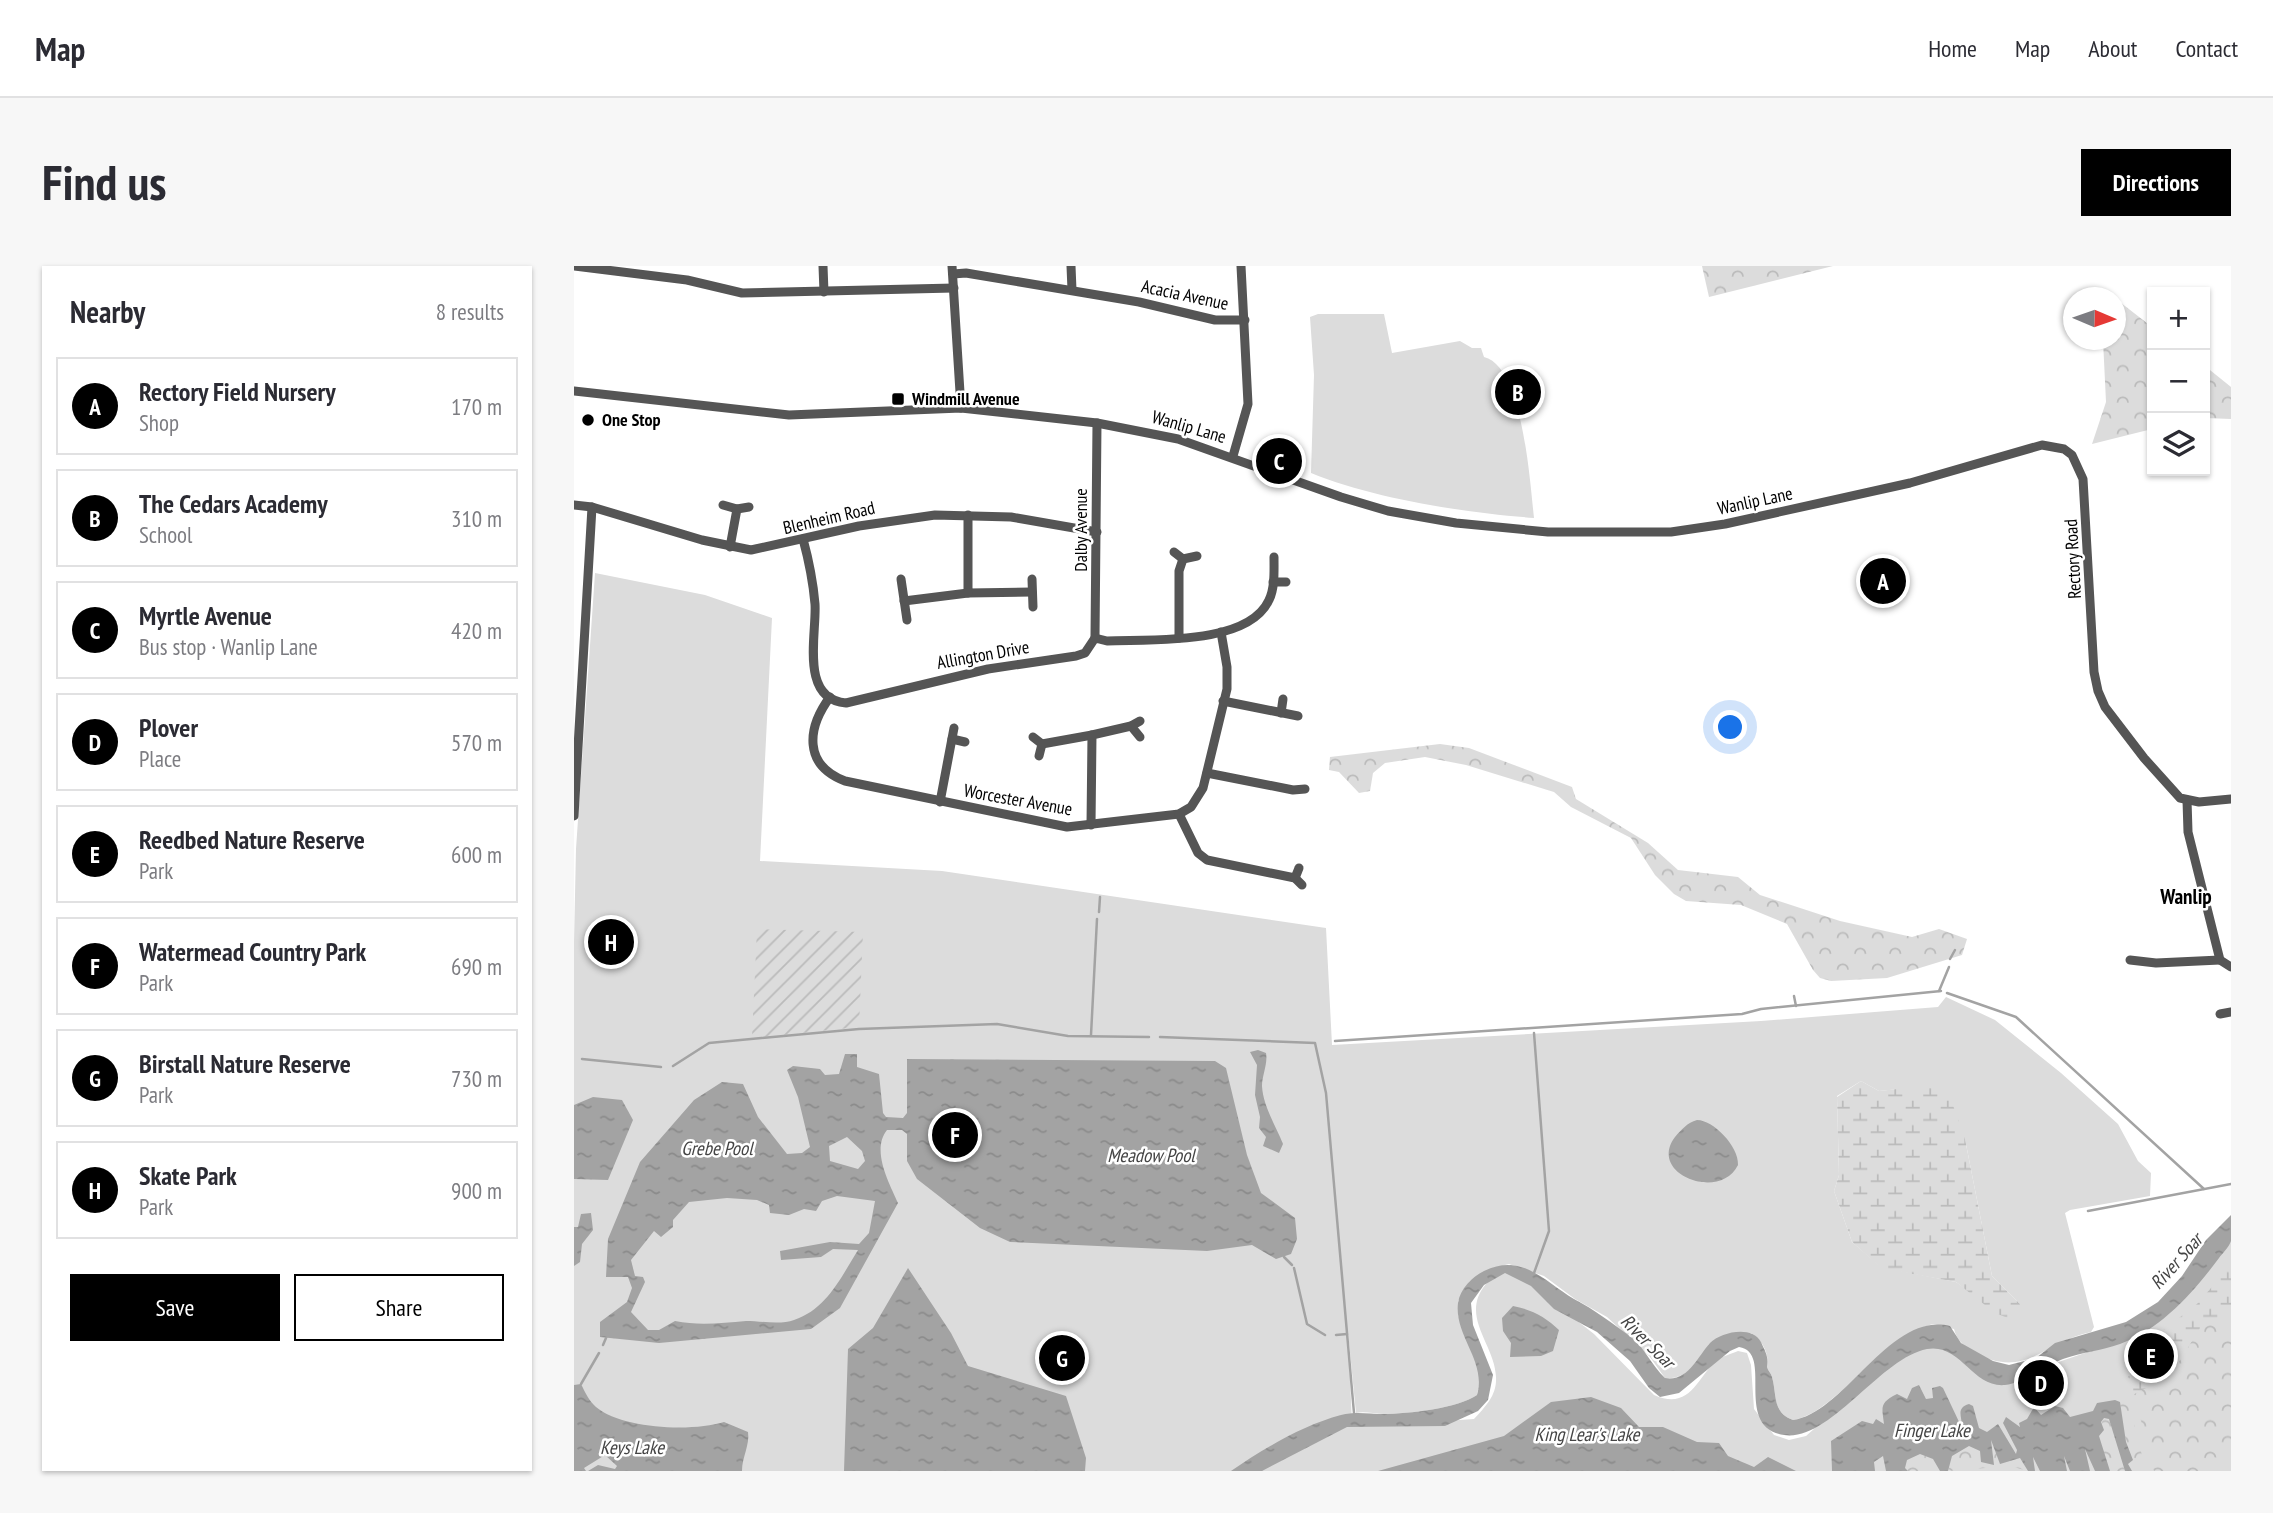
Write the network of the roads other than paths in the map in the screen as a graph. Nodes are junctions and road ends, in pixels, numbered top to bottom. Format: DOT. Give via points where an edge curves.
graph roads {
  1 [pos="823,266"];
  2 [pos="1071,266"];
  3 [pos="1241,266"];
  4 [pos="574,267"];
  5 [pos="952,270"];
  6 [pos="954,288"];
  7 [pos="1072,290"];
  8 [pos="824,292"];
  9 [pos="1245,320"];
  10 [pos="574,391"];
  11 [pos="961,408"];
  12 [pos="1097,423"];
  13 [pos="1233,456"];
  14 [pos="1867,493"];
  15 [pos="574,505"];
  16 [pos="723,505"];
  17 [pos="592,507"];
  18 [pos="749,507"];
  19 [pos="737,509"];
  20 [pos="968,515"];
  21 [pos="1097,532"];
  22 [pos="803,539"];
  23 [pos="730,547"];
  24 [pos="1174,552"];
  25 [pos="1197,556"];
  26 [pos="1274,557"];
  27 [pos="1183,559"];
  28 [pos="901,579"];
  29 [pos="1032,579"];
  30 [pos="1273,582"];
  31 [pos="1286,582"];
  32 [pos="1032,592"];
  33 [pos="968,593"];
  34 [pos="904,601"];
  35 [pos="1033,607"];
  36 [pos="907,620"];
  37 [pos="1221,632"];
  38 [pos="1096,638"];
  39 [pos="1179,638"];
  40 [pos="830,697"];
  41 [pos="1283,699"];
  42 [pos="1223,701"];
  43 [pos="1281,713"];
  44 [pos="1298,716"];
  45 [pos="954,728"];
  46 [pos="1092,735"];
  47 [pos="1033,737"];
  48 [pos="1140,737"];
  49 [pos="952,740"];
  50 [pos="965,742"];
  51 [pos="1042,744"];
  52 [pos="1039,756"];
  53 [pos="1207,773"];
  54 [pos="1305,789"];
  55 [pos="2231,799"];
  56 [pos="2187,800"];
  57 [pos="940,802"];
  58 [pos="1180,814"];
  59 [pos="574,816"];
  60 [pos="1091,825"];
  61 [pos="1299,877"];
  62 [pos="2130,960"];
  63 [pos="2220,960"];
  64 [pos="2231,967"];
  65 [pos="2231,1004"];
  66 [pos="2231,1012"];
  67 [pos="2220,1014"];
  1 -- 8 [label="street"];
  2 -- 7 [label="street"];
  3 -- 9 [label="street"];
  4 -- 8 [label="street" via="687,280 742,293"];
  5 -- 6 [label="street"];
  5 -- 7 [label="street, Acacia Avenue"];
  6 -- 8 [label="street"];
  6 -- 11 [label="street"];
  7 -- 9 [label="street, Acacia Avenue" via="1215,320"];
  9 -- 13 [label="street" via="1248,404"];
  10 -- 11 [label="street, Wanlip Lane" via="789,415"];
  11 -- 12 [label="street, Wanlip Lane"];
  12 -- 13 [label="street, Wanlip Lane" via="1149,431"];
  12 -- 21 [label="street, Dalby Avenue"];
  13 -- 14 [label="street, Wanlip Lane" via="1388,510 1456,523 1548,532 1671,532"];
  14 -- 56 [label="street, Rectory Road" via="2042,445 2072,455 2085,494 2098,691 2144,758"];
  15 -- 17 [label="street, Blenheim Road"];
  16 -- 19 [label="street"];
  17 -- 23 [label="street, Blenheim Road"];
  17 -- 59 [label="street"];
  18 -- 19 [label="street"];
  19 -- 23 [label="street"];
  20 -- 21 [label="street, Blenheim Road" via="1011,517"];
  20 -- 22 [label="street, Blenheim Road" via="899,519"];
  20 -- 33 [label="street"];
  21 -- 38 [label="street, Dalby Avenue"];
  22 -- 23 [label="street, Blenheim Road" via="751,550"];
  22 -- 40 [label="street" via="814,589 814,673"];
  24 -- 27 [label="street"];
  25 -- 27 [label="street"];
  26 -- 30 [label="street"];
  27 -- 39 [label="street"];
  28 -- 34 [label="street"];
  29 -- 32 [label="street"];
  30 -- 31 [label="street"];
  30 -- 37 [label="street" via="1262,612"];
  32 -- 33 [label="street"];
  32 -- 35 [label="street"];
  33 -- 34 [label="street"];
  34 -- 36 [label="street"];
  37 -- 39 [label="street"];
  37 -- 42 [label="street" via="1227,667"];
  38 -- 39 [label="street"];
  38 -- 40 [label="street, Allington Drive" via="1085,653 1076,656 988,668 846,703"];
  40 -- 57 [label="street, Worcester Avenue" via="813,727 812,740 826,771 845,781"];
  41 -- 43 [label="street"];
  42 -- 43 [label="street"];
  42 -- 53 [label="street"];
  43 -- 44 [label="street"];
  45 -- 49 [label="street"];
  46 -- 48 [label="street" via="1136,723"];
  46 -- 51 [label="street"];
  46 -- 60 [label="street"];
  47 -- 51 [label="street"];
  49 -- 50 [label="street"];
  49 -- 57 [label="street"];
  51 -- 52 [label="street"];
  53 -- 54 [label="street" via="1293,795"];
  53 -- 58 [label="street" via="1198,799"];
  55 -- 56 [label="street"];
  56 -- 63 [label="street" via="2188,832"];
  57 -- 60 [label="street, Worcester Avenue" via="1058,825"];
  58 -- 60 [label="street, Worcester Avenue"];
  58 -- 61 [label="street" via="1207,860"];
  62 -- 63 [label="street"];
  63 -- 64 [label="street"];
  65 -- 66 [label="street"];
  66 -- 67 [label="street"];
}
